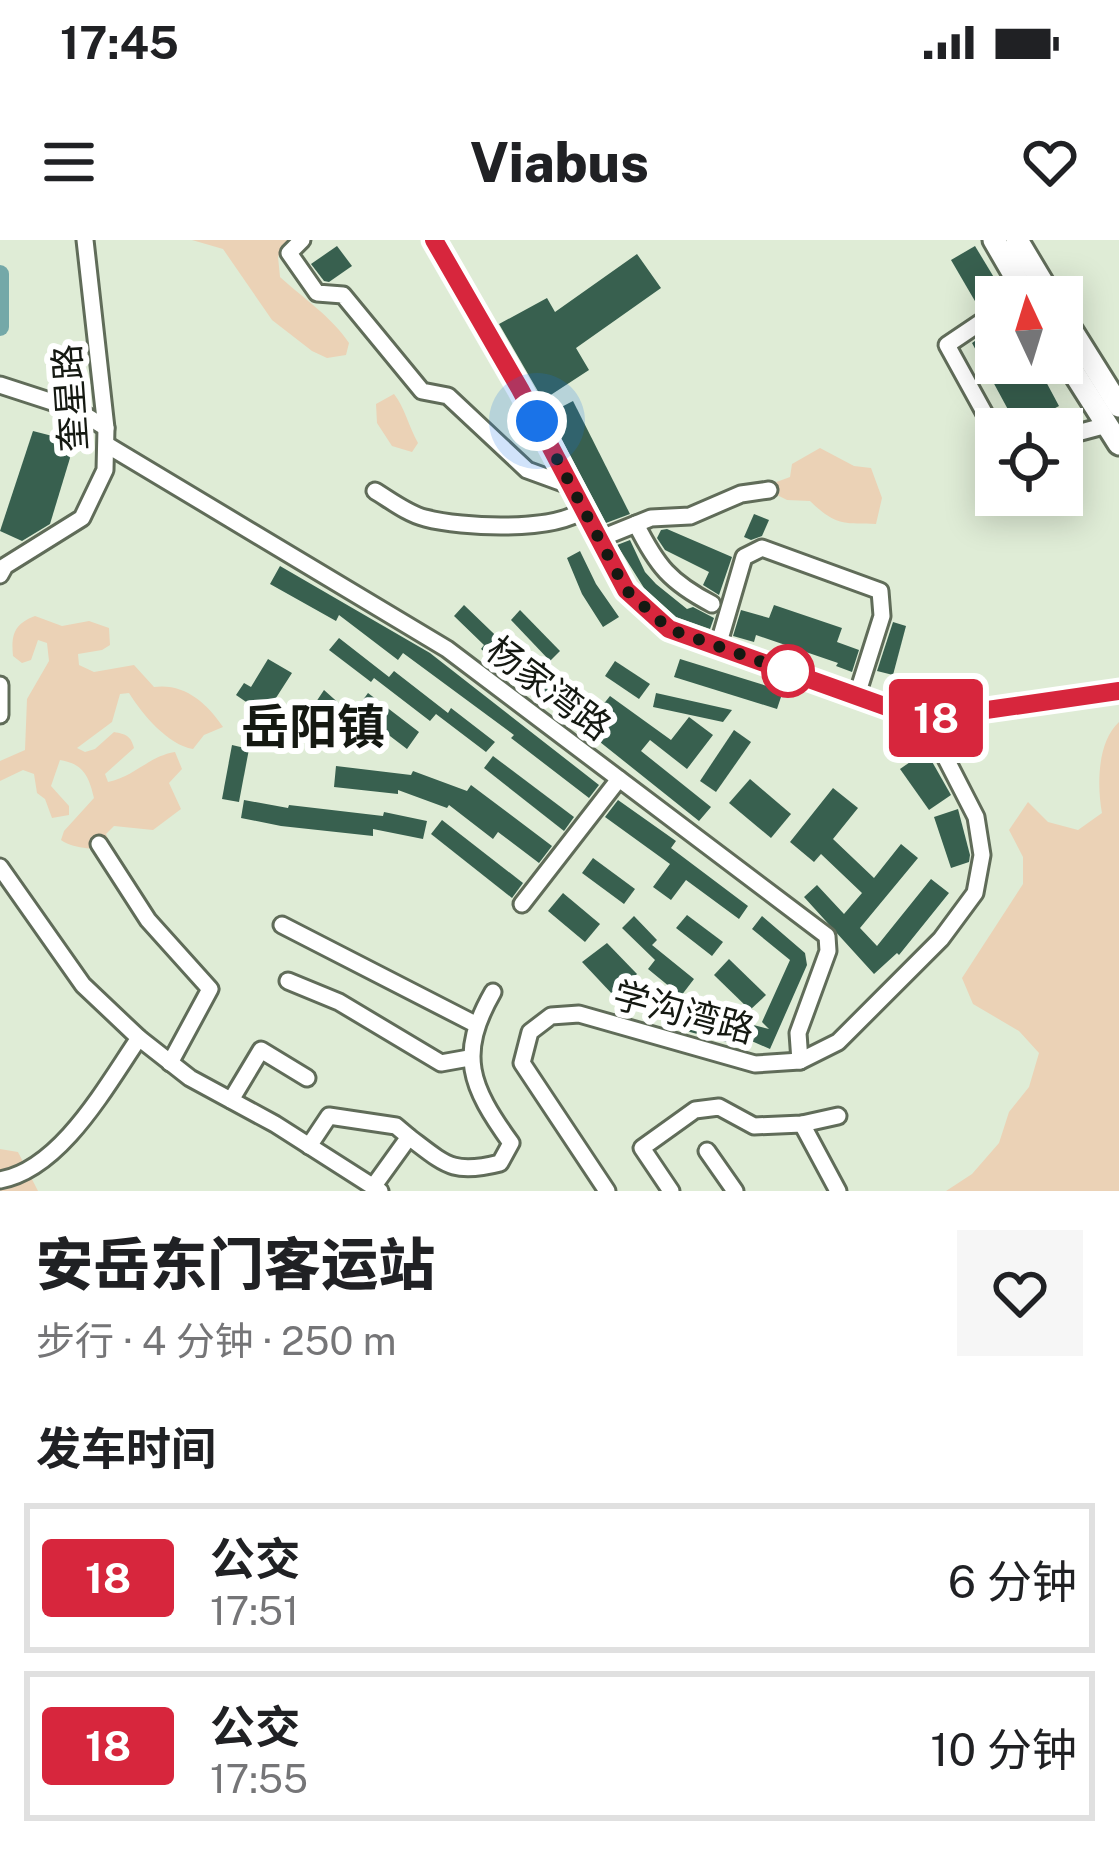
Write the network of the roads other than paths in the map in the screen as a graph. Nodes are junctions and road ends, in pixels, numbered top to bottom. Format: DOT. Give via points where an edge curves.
graph roads {
  1 [pos="86,240"];
  2 [pos="302,240"];
  3 [pos="434,240"];
  4 [pos="994,240"];
  5 [pos="1017,240"];
  6 [pos="1013,276"];
  7 [pos="1038,276"];
  8 [pos="975,326"];
  9 [pos="1083,359"];
  10 [pos="1083,382"];
  11 [pos="7,387"];
  12 [pos="981,408"];
  13 [pos="1115,425"];
  14 [pos="1083,432"];
  15 [pos="106,436"];
  16 [pos="571,486"];
  17 [pos="769,490"];
  18 [pos="375,491"];
  19 [pos="584,510"];
  20 [pos="636,524"];
  21 [pos="599,539"];
  22 [pos="0,575"];
  23 [pos="712,604"];
  24 [pos="718,646"];
  25 [pos="0,685"];
  26 [pos="1119,691"];
  27 [pos="857,694"];
  28 [pos="0,715"];
  29 [pos="931,718"];
  30 [pos="619,779"];
  31 [pos="99,844"];
  32 [pos="0,867"];
  33 [pos="522,904"];
  34 [pos="282,925"];
  35 [pos="288,981"];
  36 [pos="494,992"];
  37 [pos="475,1024"];
  38 [pos="139,1038"];
  39 [pos="469,1058"];
  40 [pos="800,1060"];
  41 [pos="170,1063"];
  42 [pos="307,1078"];
  43 [pos="231,1100"];
  44 [pos="838,1116"];
  45 [pos="802,1124"];
  46 [pos="409,1137"];
  47 [pos="309,1146"];
  48 [pos="707,1151"];
  49 [pos="0,1180"];
  50 [pos="376,1189"];
  51 [pos="608,1191"];
  52 [pos="671,1191"];
  53 [pos="735,1191"];
  54 [pos="838,1191"];
  1 -- 15 [label="street, 奎星路"];
  2 -- 16 [label="street" via="289,253 317,293 344,295 422,392 448,396 527,470"];
  3 -- 16 [label="main road"];
  4 -- 6 [label="highway"];
  5 -- 7 [label="highway"];
  8 -- 12 [label="street" via="946,346"];
  9 -- 13 [label="highway"];
  10 -- 13 [label="highway"];
  11 -- 15 [label="street, 杨家湾路" via="77,410"];
  13 -- 14 [label="street"];
  15 -- 22 [label="street, 奎星路" via="105,470 82,518"];
  15 -- 30 [label="street, 杨家湾路" via="447,649"];
  16 -- 19 [label="main road"];
  17 -- 20 [label="street"];
  18 -- 19 [label="street" via="422,518 490,526 569,520"];
  19 -- 21 [label="main road"];
  20 -- 21 [label="street"];
  20 -- 23 [label="street" via="678,586"];
  21 -- 24 [label="main road" via="626,590 669,629"];
  24 -- 27 [label="main road"];
  24 -- 27 [label="street" via="744,557 762,548 880,591 881,616"];
  25 -- 28 [label="street"];
  26 -- 29 [label="main road"];
  27 -- 29 [label="main road"];
  29 -- 40 [label="street, 学沟湾路" via="976,817 976,893 838,1042"];
  30 -- 33 [label="street"];
  30 -- 40 [label="street, 杨家湾路" via="827,936 798,1033"];
  31 -- 41 [label="street" via="148,920 210,989"];
  32 -- 38 [label="street" via="83,985"];
  34 -- 37 [label="street"];
  35 -- 39 [label="street" via="441,1063"];
  36 -- 37 [label="street"];
  37 -- 39 [label="street"];
  38 -- 41 [label="street"];
  38 -- 49 [label="street" via="68,1139"];
  39 -- 46 [label="street" via="488,1112 511,1143 500,1163 448,1167"];
  40 -- 51 [label="street, 学沟湾路" via="755,1064 579,1015 551,1016 530,1032 522,1063"];
  41 -- 43 [label="street"];
  42 -- 43 [label="street" via="261,1050"];
  43 -- 47 [label="street"];
  44 -- 45 [label="street"];
  45 -- 52 [label="street" via="754,1126 719,1107 694,1110 643,1148"];
  45 -- 54 [label="street"];
  46 -- 47 [label="street" via="396,1126 329,1116"];
  46 -- 50 [label="street"];
  47 -- 50 [label="street"];
  48 -- 53 [label="street"];
}
